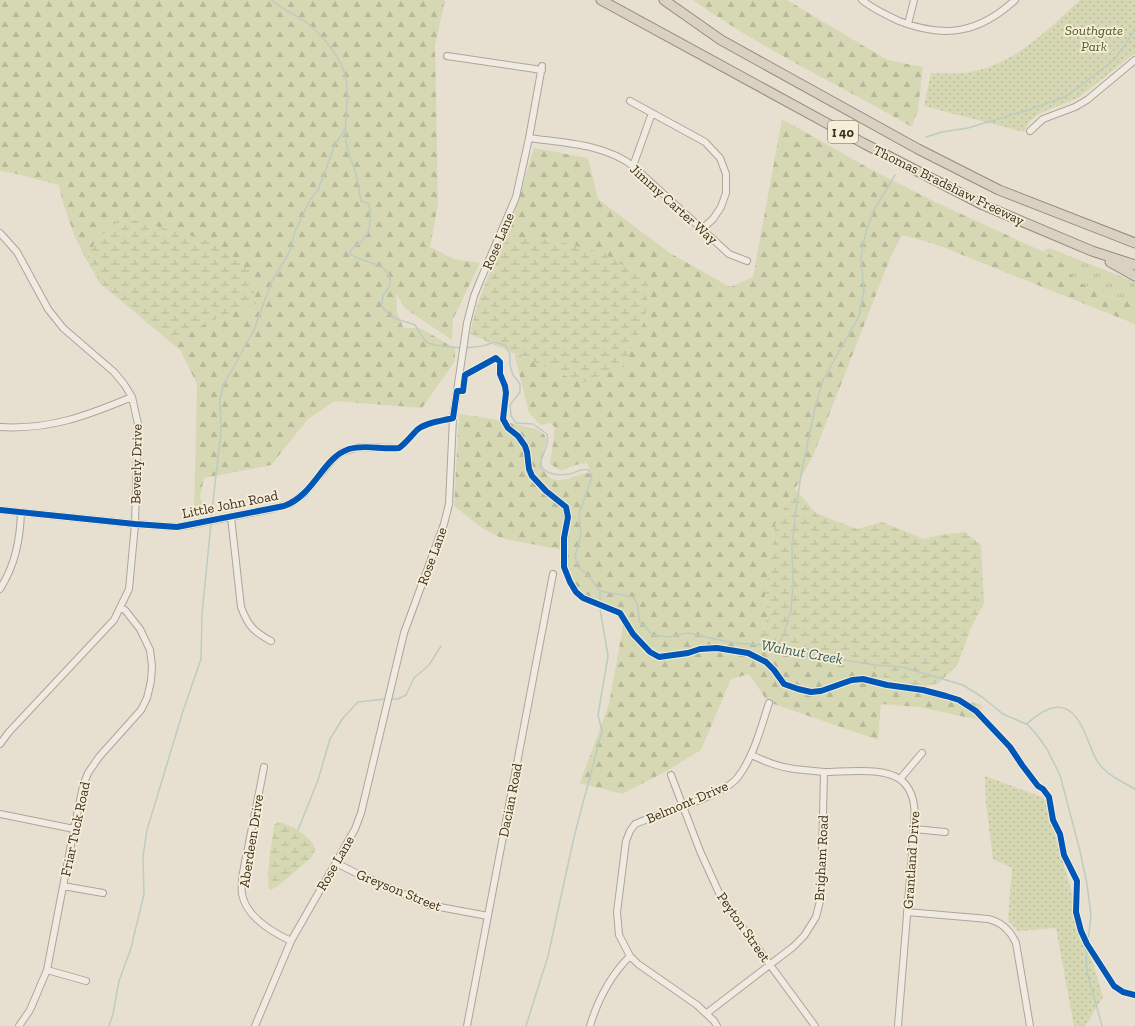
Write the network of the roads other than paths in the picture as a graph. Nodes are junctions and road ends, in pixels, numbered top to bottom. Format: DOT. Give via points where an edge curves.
graph roads {
  1 [pos="601,0"];
  2 [pos="664,0"];
  3 [pos="862,0"];
  4 [pos="914,0"];
  5 [pos="1015,0"];
  6 [pos="908,24"];
  7 [pos="447,56"];
  8 [pos="1135,60"];
  9 [pos="630,102"];
  10 [pos="652,113"];
  11 [pos="1030,131"];
  12 [pos="529,138"];
  13 [pos="633,166"];
  14 [pos="702,230"];
  15 [pos="0,233"];
  16 [pos="1135,243"];
  17 [pos="1092,251"];
  18 [pos="747,260"];
  19 [pos="1135,266"];
  20 [pos="1135,276"];
  21 [pos="132,397"];
  22 [pos="0,427"];
  23 [pos="394,448"];
  24 [pos="0,510"];
  25 [pos="21,512"];
  26 [pos="231,517"];
  27 [pos="135,524"];
  28 [pos="553,574"];
  29 [pos="0,589"];
  30 [pos="120,608"];
  31 [pos="271,641"];
  32 [pos="769,703"];
  33 [pos="0,744"];
  34 [pos="922,753"];
  35 [pos="751,755"];
  36 [pos="264,767"];
  37 [pos="824,772"];
  38 [pos="671,775"];
  39 [pos="900,779"];
  40 [pos="683,805"];
  41 [pos="0,814"];
  42 [pos="74,829"];
  43 [pos="914,829"];
  44 [pos="945,832"];
  45 [pos="336,863"];
  46 [pos="63,886"];
  47 [pos="103,893"];
  48 [pos="907,912"];
  49 [pos="488,916"];
  50 [pos="291,942"];
  51 [pos="630,956"];
  52 [pos="770,964"];
  53 [pos="47,970"];
  54 [pos="86,981"];
  55 [pos="707,1013"];
  56 [pos="19,1026"];
  57 [pos="255,1026"];
  58 [pos="468,1026"];
  59 [pos="590,1026"];
  60 [pos="717,1026"];
  61 [pos="815,1026"];
  62 [pos="898,1026"];
  63 [pos="1030,1026"];
  1 -- 17 [label="highway, Thomas Bradshaw Freeway / I 40" via="983,205"];
  2 -- 16 [label="highway, Thomas Bradshaw Freeway / I 40" via="721,40 918,149 999,190"];
  3 -- 6 [label="street" via="882,13"];
  4 -- 6 [label="street"];
  5 -- 6 [label="street" via="995,16 959,30 938,31"];
  7 -- 12 [label="street, Rose Lane" via="542,68"];
  8 -- 11 [label="street" via="1087,100 1043,119"];
  9 -- 10 [label="street"];
  10 -- 13 [label="street"];
  10 -- 14 [label="street" via="705,142 724,166 726,193 721,207"];
  12 -- 13 [label="street, Jimmy Carter Way" via="601,150"];
  12 -- 45 [label="street, Rose Lane" via="516,197 476,291 465,338 453,418 449,504 444,524 404,633 355,829"];
  13 -- 14 [label="street, Jimmy Carter Way"];
  14 -- 18 [label="street, Jimmy Carter Way" via="729,254"];
  15 -- 21 [label="street, Beverly Drive" via="17,252 59,324 114,372"];
  17 -- 19 [label="highway, Thomas Bradshaw Freeway / I 40"];
  17 -- 20 [label="highway"];
  21 -- 22 [label="street" via="68,421 42,426"];
  21 -- 27 [label="street, Beverly Drive" via="138,424"];
  23 -- 26 [label="street, Little John Road" via="364,447 346,450 333,459 304,494 294,501 284,506"];
  24 -- 25 [label="street, Little John Road"];
  25 -- 27 [label="street, Little John Road"];
  25 -- 29 [label="street" via="14,560"];
  26 -- 27 [label="street, Little John Road" via="178,527"];
  26 -- 31 [label="street" via="241,607 246,622 257,634"];
  27 -- 30 [label="street, Beverly Drive" via="129,589"];
  28 -- 49 [label="street, Dacian Road"];
  30 -- 33 [label="street, Beverly Drive" via="114,620"];
  30 -- 42 [label="street, Friar Tuck Road" via="131,617 146,640 152,666 151,681 141,710 88,772"];
  32 -- 35 [label="street, Belmont Drive"];
  34 -- 39 [label="street"];
  35 -- 37 [label="street" via="770,764"];
  35 -- 40 [label="street, Belmont Drive" via="730,785"];
  36 -- 50 [label="street, Aberdeen Drive" via="242,894 248,908 260,922"];
  37 -- 39 [label="street" via="870,771"];
  37 -- 52 [label="street, Brigham Road" via="821,897 816,917 804,936"];
  38 -- 40 [label="street, Peyton Street"];
  39 -- 43 [label="street, Grantland Drive" via="914,799"];
  40 -- 51 [label="street, Belmont Drive" via="635,824 626,841 618,912 619,935"];
  40 -- 52 [label="street, Peyton Street" via="720,895"];
  41 -- 42 [label="street"];
  42 -- 46 [label="street, Friar Tuck Road"];
  43 -- 44 [label="street"];
  43 -- 48 [label="street, Grantland Drive"];
  45 -- 49 [label="street, Greyson Street" via="429,905"];
  45 -- 50 [label="street, Rose Lane"];
  46 -- 47 [label="street"];
  46 -- 53 [label="street, Friar Tuck Road"];
  48 -- 62 [label="street, Grantland Drive"];
  48 -- 63 [label="street" via="988,919 1005,926 1016,943"];
  49 -- 58 [label="street, Dacian Road"];
  50 -- 57 [label="street, Rose Lane"];
  51 -- 55 [label="street, Belmont Drive"];
  51 -- 59 [label="street" via="605,989 596,1005"];
  52 -- 55 [label="street, Brigham Road"];
  52 -- 61 [label="street, Peyton Street"];
  53 -- 54 [label="street"];
  53 -- 56 [label="street, Friar Tuck Road" via="30,1010"];
  55 -- 60 [label="street, Belmont Drive"];
}
